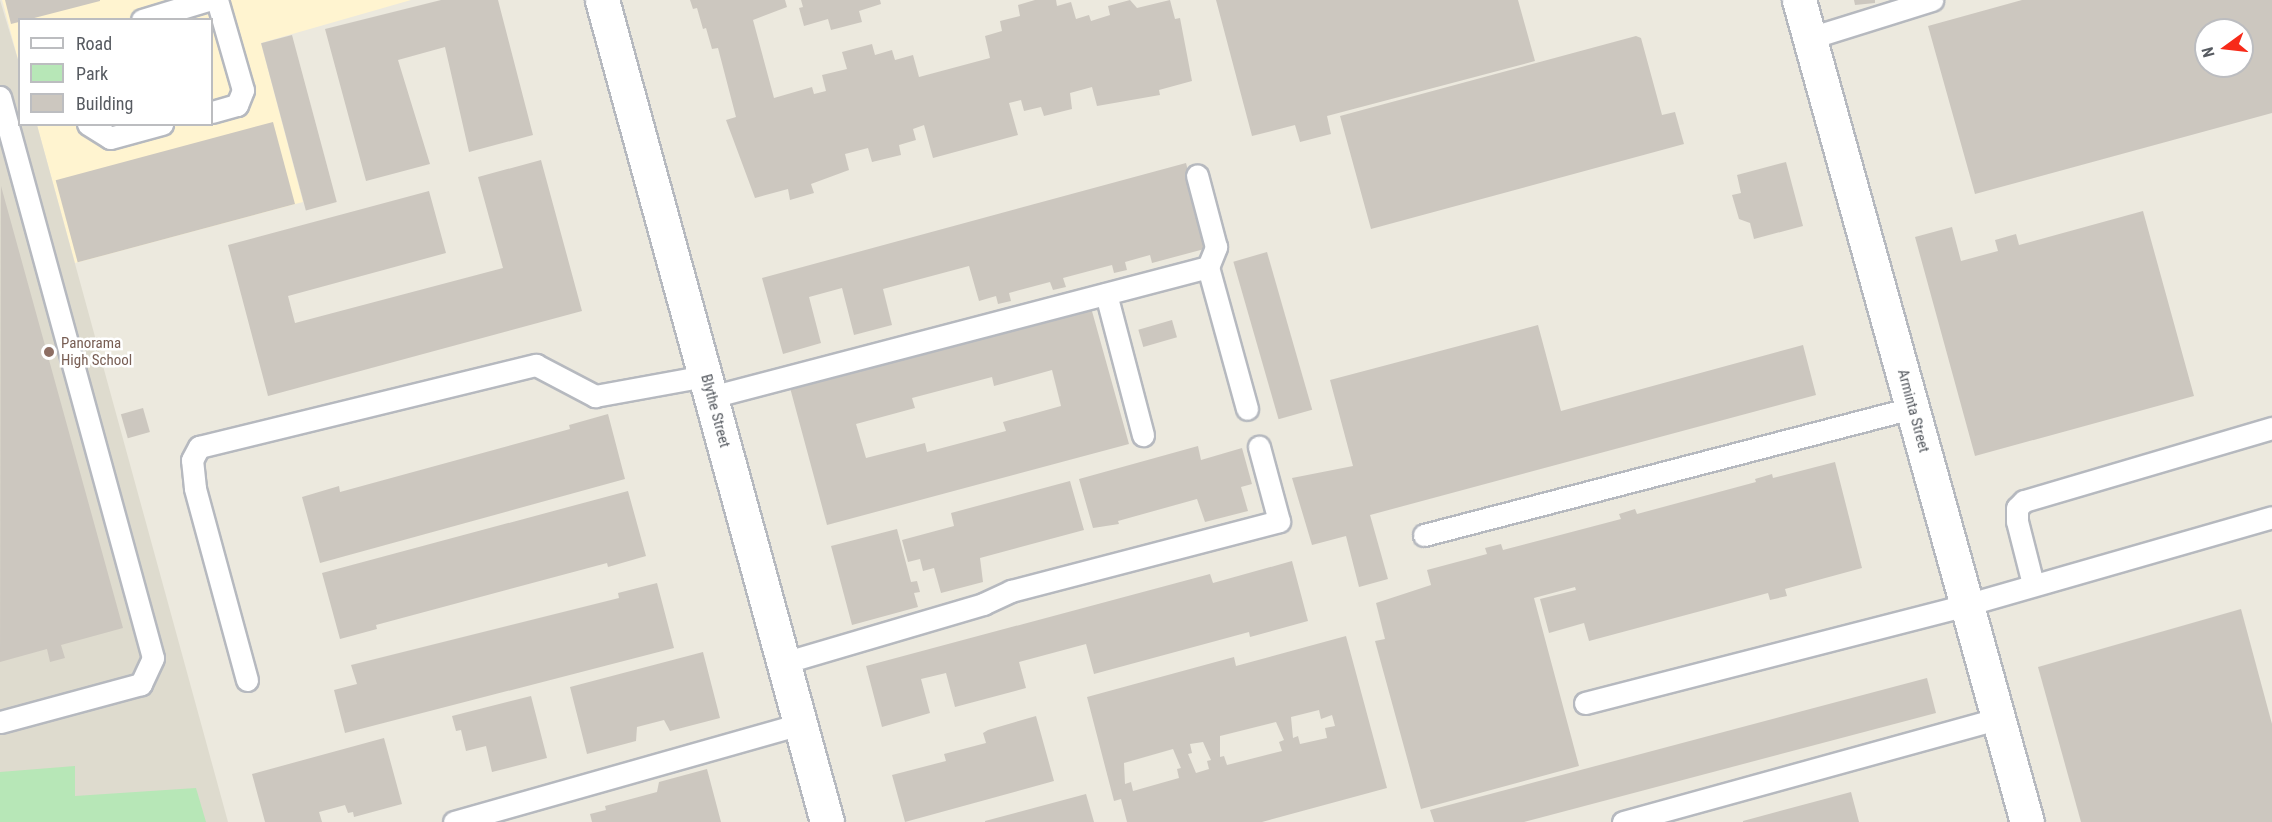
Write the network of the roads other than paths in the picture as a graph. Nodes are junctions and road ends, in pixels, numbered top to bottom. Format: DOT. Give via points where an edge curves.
graph roads {
  1 [pos="208,0"];
  2 [pos="217,0"];
  3 [pos="602,0"];
  4 [pos="1799,0"];
  5 [pos="1932,0"];
  6 [pos="149,18"];
  7 [pos="1810,38"];
  8 [pos="0,97"];
  9 [pos="213,112"];
  10 [pos="91,126"];
  11 [pos="155,126"];
  12 [pos="1197,175"];
  13 [pos="1208,267"];
  14 [pos="1106,294"];
  15 [pos="708,387"];
  16 [pos="1912,408"];
  17 [pos="1247,409"];
  18 [pos="2272,428"];
  19 [pos="1143,435"];
  20 [pos="1259,447"];
  21 [pos="2272,517"];
  22 [pos="1424,535"];
  23 [pos="2033,584"];
  24 [pos="1966,604"];
  25 [pos="783,663"];
  26 [pos="247,680"];
  27 [pos="1585,703"];
  28 [pos="1998,719"];
  29 [pos="0,722"];
  30 [pos="800,724"];
  31 [pos="454,822"];
  32 [pos="827,822"];
  33 [pos="1623,822"];
  34 [pos="2027,822"];
  1 -- 6 [label="lane"];
  2 -- 9 [label="lane" via="243,90 237,105"];
  3 -- 15 [label="street, Blythe Street"];
  4 -- 7 [label="street, Arminta Street"];
  5 -- 7 [label="lane"];
  7 -- 16 [label="street, Arminta Street"];
  8 -- 29 [label="lane" via="153,657 141,684"];
  10 -- 11 [label="lane" via="110,138"];
  12 -- 13 [label="lane" via="1216,247"];
  13 -- 14 [label="lane"];
  13 -- 17 [label="lane"];
  14 -- 15 [label="lane"];
  14 -- 19 [label="lane"];
  15 -- 25 [label="street, Blythe Street"];
  15 -- 26 [label="lane" via="595,396 536,365 199,447 192,460 195,488"];
  16 -- 22 [label="lane"];
  16 -- 24 [label="street, Arminta Street"];
  18 -- 23 [label="lane" via="2024,501 2017,508 2017,521"];
  20 -- 25 [label="lane" via="1280,521 1011,591 983,604"];
  21 -- 23 [label="lane"];
  23 -- 24 [label="lane"];
  24 -- 27 [label="lane"];
  24 -- 28 [label="street, Arminta Street"];
  25 -- 30 [label="street, Blythe Street"];
  28 -- 33 [label="lane"];
  28 -- 34 [label="street, Arminta Street"];
  30 -- 31 [label="lane"];
  30 -- 32 [label="street, Blythe Street"];
}
